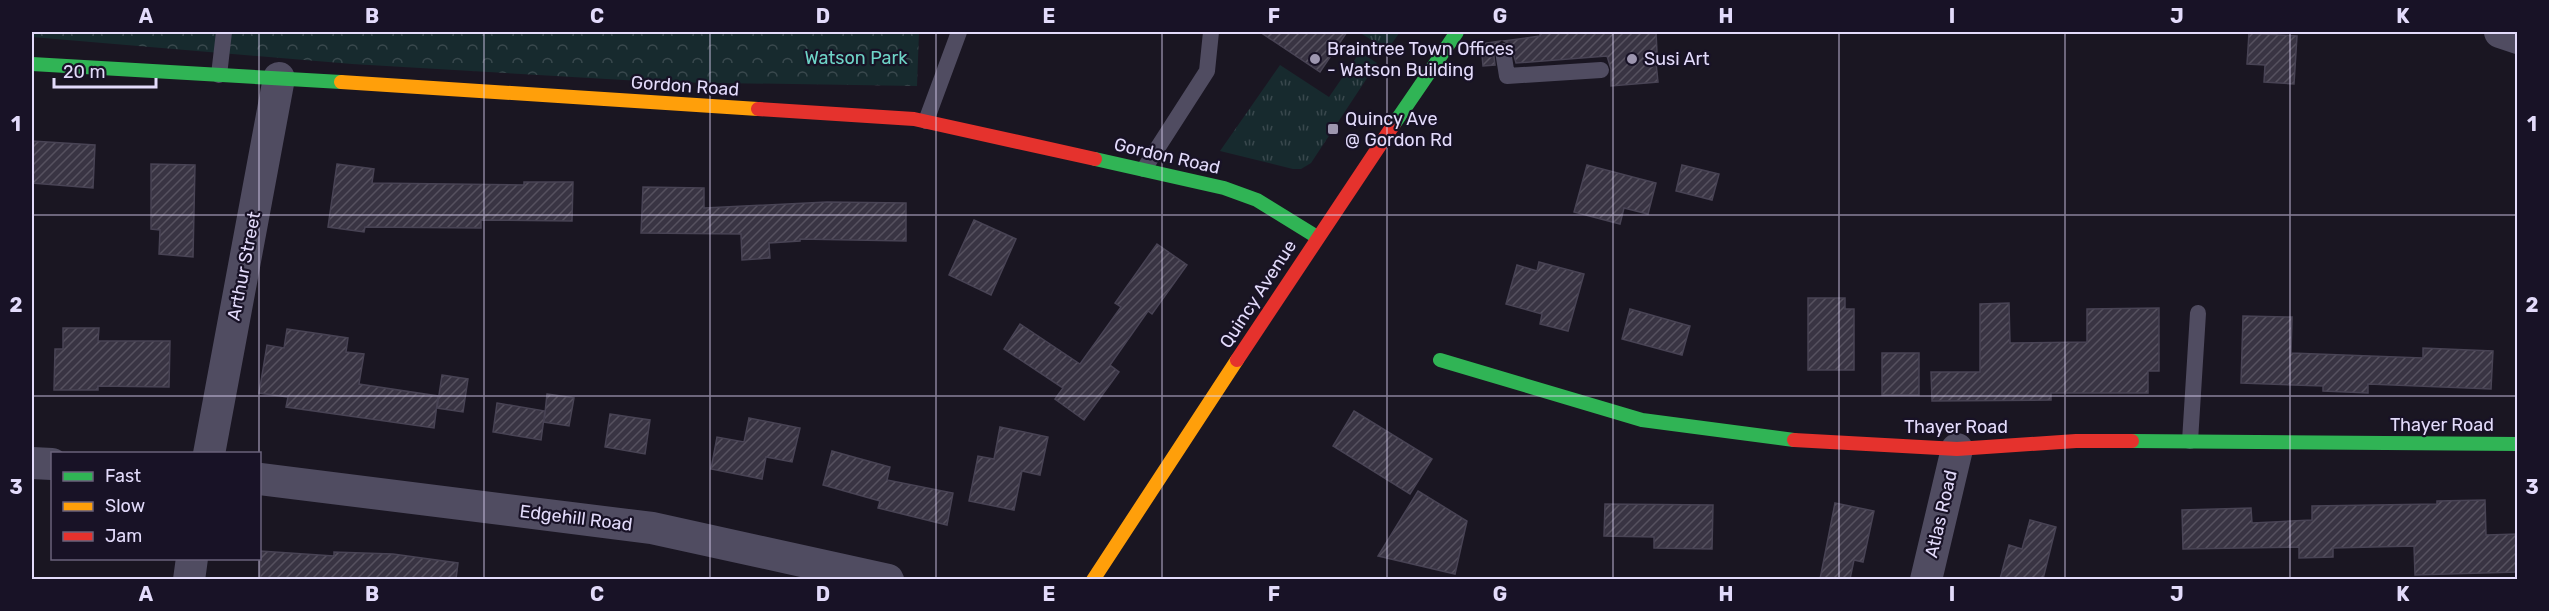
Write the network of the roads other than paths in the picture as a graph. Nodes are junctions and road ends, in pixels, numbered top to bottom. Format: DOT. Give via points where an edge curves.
graph roads {
  1 [pos="224,32"];
  2 [pos="959,32"];
  3 [pos="1211,32"];
  4 [pos="1457,32"];
  5 [pos="2500,32"];
  6 [pos="2517,38"];
  7 [pos="1503,51"];
  8 [pos="32,64"];
  9 [pos="1601,70"];
  10 [pos="219,75"];
  11 [pos="279,78"];
  12 [pos="926,121"];
  13 [pos="1144,169"];
  14 [pos="1317,237"];
  15 [pos="2198,313"];
  16 [pos="1440,360"];
  17 [pos="2190,441"];
  18 [pos="2517,444"];
  19 [pos="1957,449"];
  20 [pos="209,452"];
  21 [pos="32,463"];
  22 [pos="51,464"];
  23 [pos="261,479"];
  24 [pos="192,560"];
  25 [pos="189,579"];
  26 [pos="888,579"];
  27 [pos="1094,579"];
  28 [pos="1926,579"];
  1 -- 10 [label="lane"];
  2 -- 12 [label="lane"];
  3 -- 13 [label="lane" via="1207,71"];
  4 -- 14 [label="street, Quincy Avenue"];
  5 -- 6 [label="street"];
  7 -- 9 [label="lane" via="1507,76"];
  8 -- 10 [label="street, Gordon Road"];
  10 -- 11 [label="street, Gordon Road"];
  11 -- 12 [label="street, Gordon Road"];
  11 -- 20 [label="street, Arthur Street"];
  12 -- 13 [label="street, Gordon Road"];
  13 -- 14 [label="street, Gordon Road" via="1257,200"];
  14 -- 27 [label="street, Quincy Avenue"];
  15 -- 17 [label="lane"];
  16 -- 19 [label="street, Thayer Road" via="1642,420 1796,440"];
  17 -- 18 [label="street, Thayer Road"];
  17 -- 19 [label="street, Thayer Road" via="2076,441"];
  19 -- 28 [label="street, Atlas Road"];
  21 -- 22 [label="street"];
  23 -- 26 [label="street, Edgehill Road" via="652,528"];
  24 -- 25 [label="street"];
}
